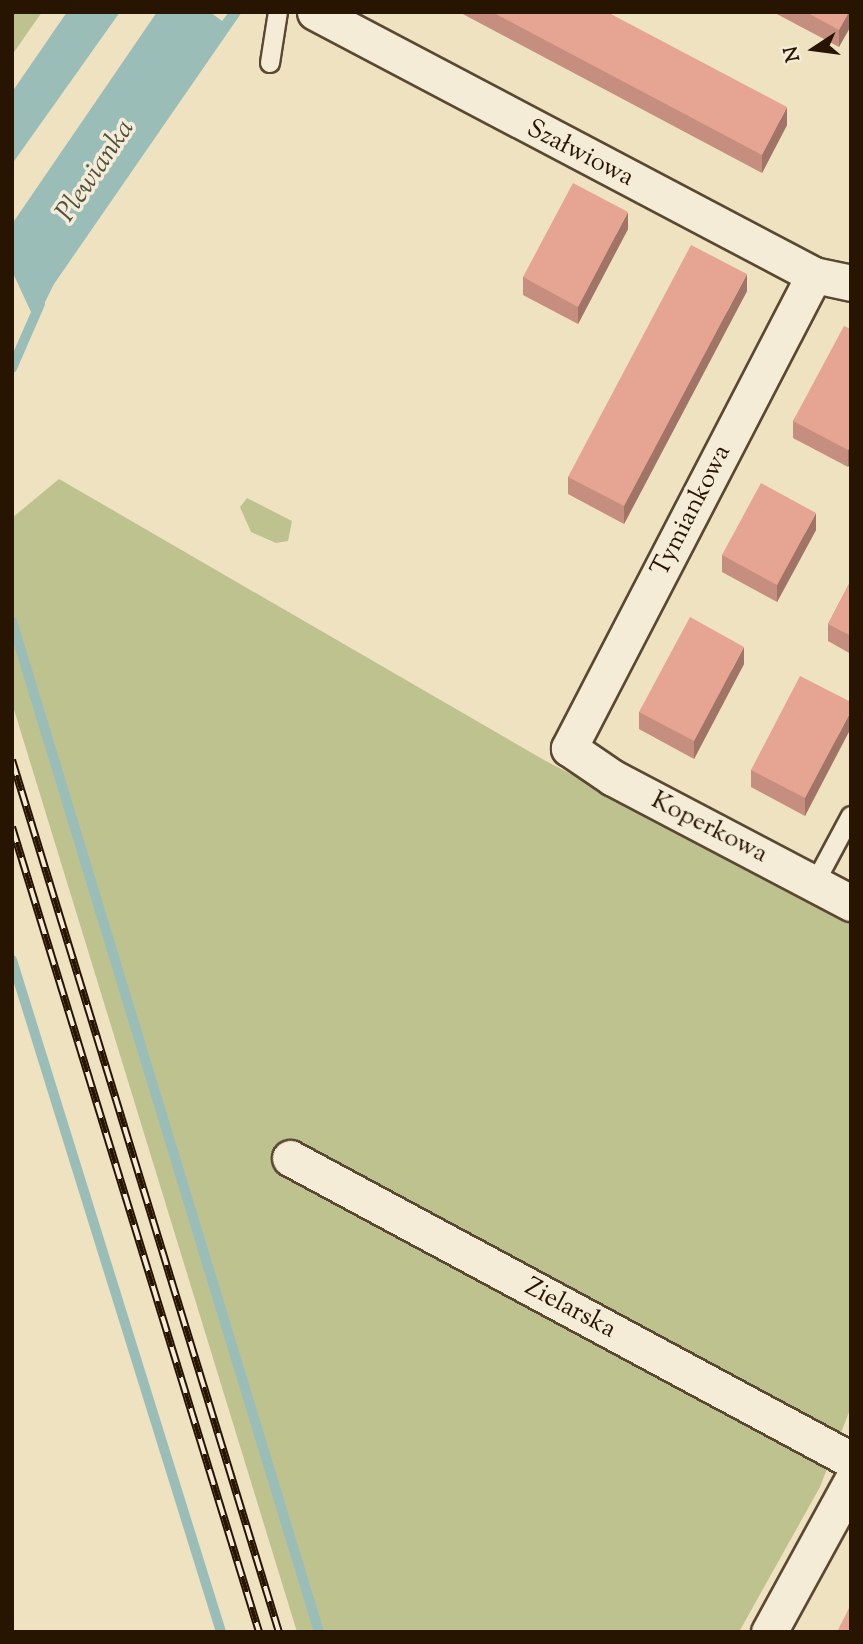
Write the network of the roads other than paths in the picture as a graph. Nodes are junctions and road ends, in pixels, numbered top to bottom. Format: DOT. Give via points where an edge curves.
graph roads {
  1 [pos="278,12"];
  2 [pos="315,12"];
  3 [pos="270,62"];
  4 [pos="814,275"];
  5 [pos="851,283"];
  6 [pos="569,748"];
  7 [pos="851,816"];
  8 [pos="816,883"];
  9 [pos="851,903"];
  10 [pos="290,1158"];
  11 [pos="851,1460"];
  12 [pos="851,1482"];
  13 [pos="841,1525"];
  14 [pos="769,1632"];
  1 -- 3 [label="lane"];
  2 -- 4 [label="street, Szałwiowa"];
  4 -- 5 [label="street, Szałwiowa"];
  4 -- 6 [label="street, Tymiankowa"];
  6 -- 8 [label="street, Koperkowa" via="612,778"];
  7 -- 8 [label="lane"];
  8 -- 9 [label="street, Koperkowa"];
  10 -- 11 [label="street, Zielarska"];
  12 -- 13 [label="street"];
  13 -- 14 [label="street"];
}
